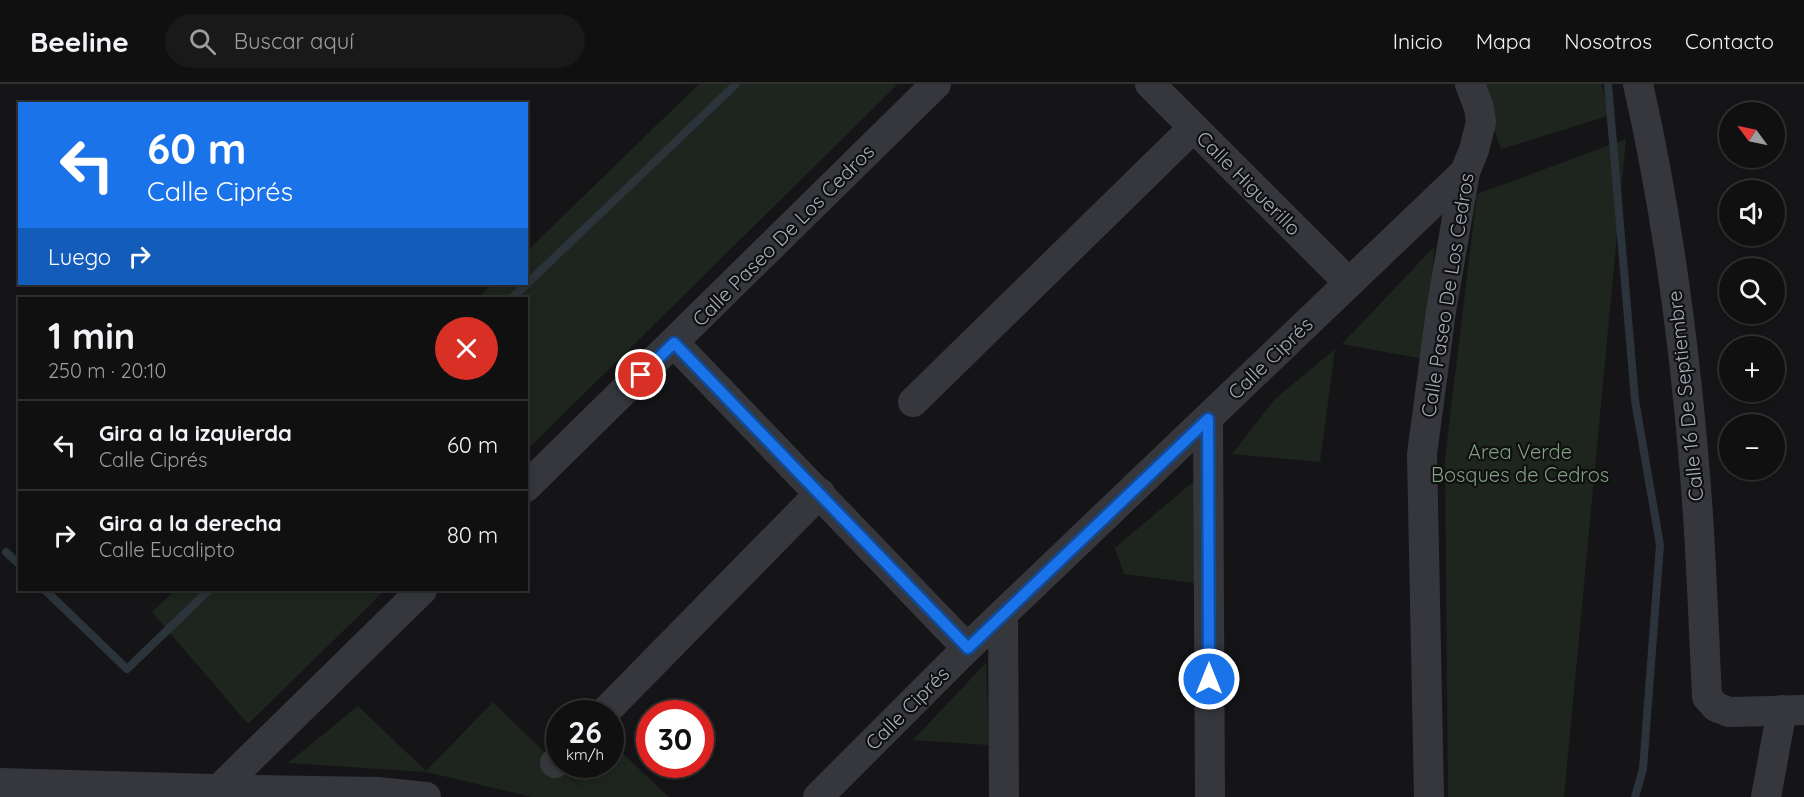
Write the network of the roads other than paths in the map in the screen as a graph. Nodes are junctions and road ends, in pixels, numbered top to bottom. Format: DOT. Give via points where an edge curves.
graph roads {
  1 [pos="936,84"];
  2 [pos="1150,84"];
  3 [pos="1638,84"];
  4 [pos="1463,85"];
  5 [pos="1193,128"];
  6 [pos="1465,172"];
  7 [pos="1348,282"];
  8 [pos="674,343"];
  9 [pos="913,402"];
  10 [pos="1208,419"];
  11 [pos="528,485"];
  12 [pos="820,493"];
  13 [pos="421,591"];
  14 [pos="1003,614"];
  15 [pos="968,648"];
  16 [pos="617,700"];
  17 [pos="1793,710"];
  18 [pos="0,783"];
  19 [pos="216,793"];
  20 [pos="426,797"];
  21 [pos="819,797"];
  22 [pos="1004,797"];
  23 [pos="1210,797"];
  24 [pos="1429,797"];
  25 [pos="1766,797"];
  1 -- 8 [label="street, Calle Paseo De Los Cedros"];
  2 -- 5 [label="street, Calle Higuerillo"];
  3 -- 17 [label="street, Calle 16 De Septiembre" via="1681,330 1698,515 1707,697 1716,707 1729,712"];
  4 -- 6 [label="street, Calle Paseo De Los Cedros" via="1479,108 1480,122"];
  5 -- 7 [label="street, Calle Higuerillo"];
  5 -- 9 [label="street"];
  6 -- 7 [label="street, Calle Ciprés"];
  6 -- 24 [label="street, Calle Paseo De Los Cedros" via="1422,454"];
  7 -- 10 [label="street, Calle Ciprés"];
  8 -- 11 [label="street, Calle Paseo De Los Cedros"];
  8 -- 12 [label="street"];
  10 -- 14 [label="street, Calle Ciprés"];
  10 -- 23 [label="street"];
  12 -- 15 [label="street"];
  12 -- 16 [label="street"];
  13 -- 19 [label="street"];
  14 -- 15 [label="street, Calle Ciprés"];
  14 -- 22 [label="street"];
  15 -- 21 [label="street, Calle Ciprés"];
  17 -- 25 [label="street"];
  18 -- 19 [label="street"];
  19 -- 20 [label="street" via="378,792"];
}
